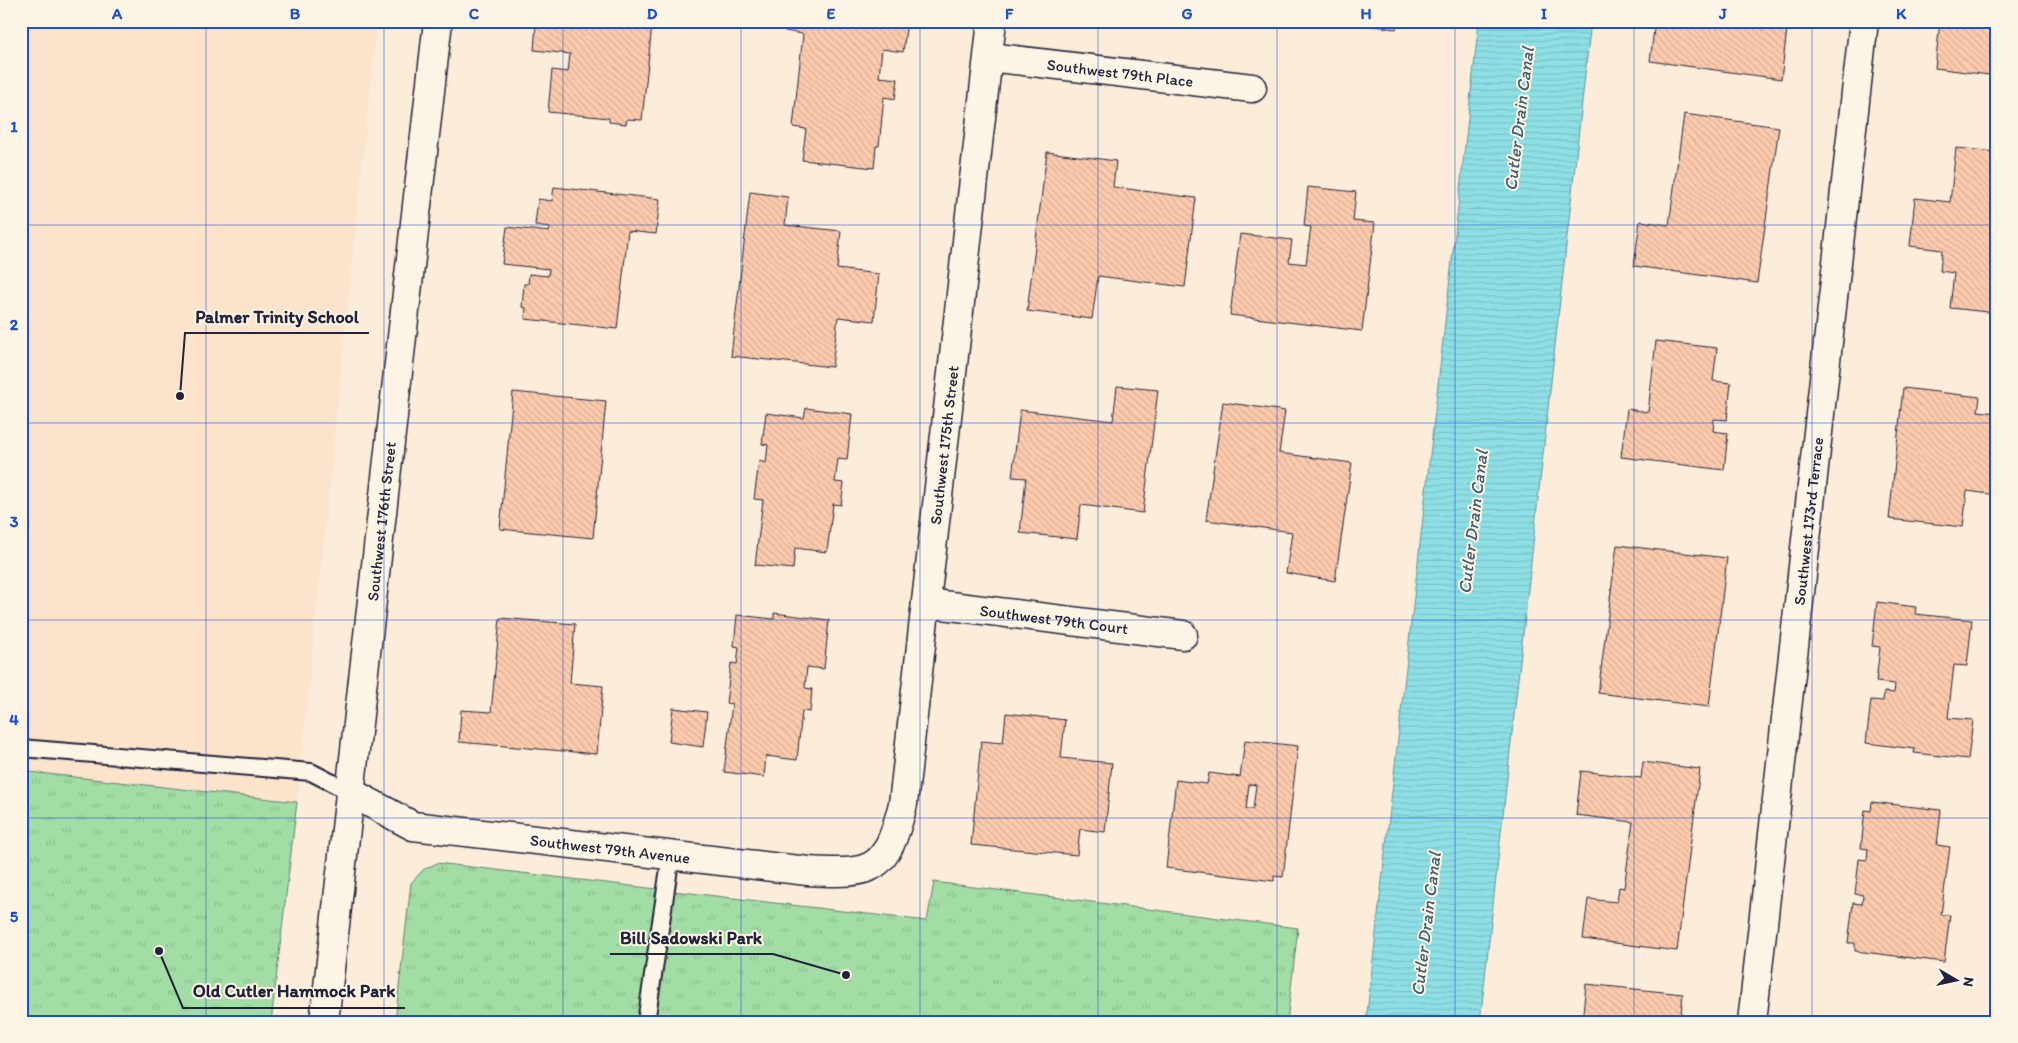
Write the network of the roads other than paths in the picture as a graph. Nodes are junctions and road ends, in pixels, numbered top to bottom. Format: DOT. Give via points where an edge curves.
graph roads {
  1 [pos="438,21"];
  2 [pos="992,21"];
  3 [pos="1864,21"];
  4 [pos="989,57"];
  5 [pos="1252,88"];
  6 [pos="926,603"];
  7 [pos="1183,635"];
  8 [pos="21,748"];
  9 [pos="350,792"];
  10 [pos="671,855"];
  11 [pos="877,863"];
  12 [pos="324,1022"];
  13 [pos="646,1022"];
  14 [pos="1752,1022"];
  1 -- 9 [label="street, Southwest 176th Street"];
  2 -- 4 [label="street, Southwest 175th Street"];
  3 -- 14 [label="street, Southwest 173rd Terrace"];
  4 -- 5 [label="street, Southwest 79th Place"];
  4 -- 6 [label="street, Southwest 175th Street"];
  6 -- 7 [label="street, Southwest 79th Court"];
  6 -- 11 [label="street, Southwest 175th Street" via="903,804 888,849"];
  8 -- 9 [label="lane" via="312,772"];
  9 -- 10 [label="street, Southwest 79th Avenue" via="413,826"];
  9 -- 12 [label="street, Southwest 176th Street"];
  10 -- 11 [label="street, Southwest 79th Avenue" via="829,872 865,870"];
  10 -- 13 [label="lane"];
}
